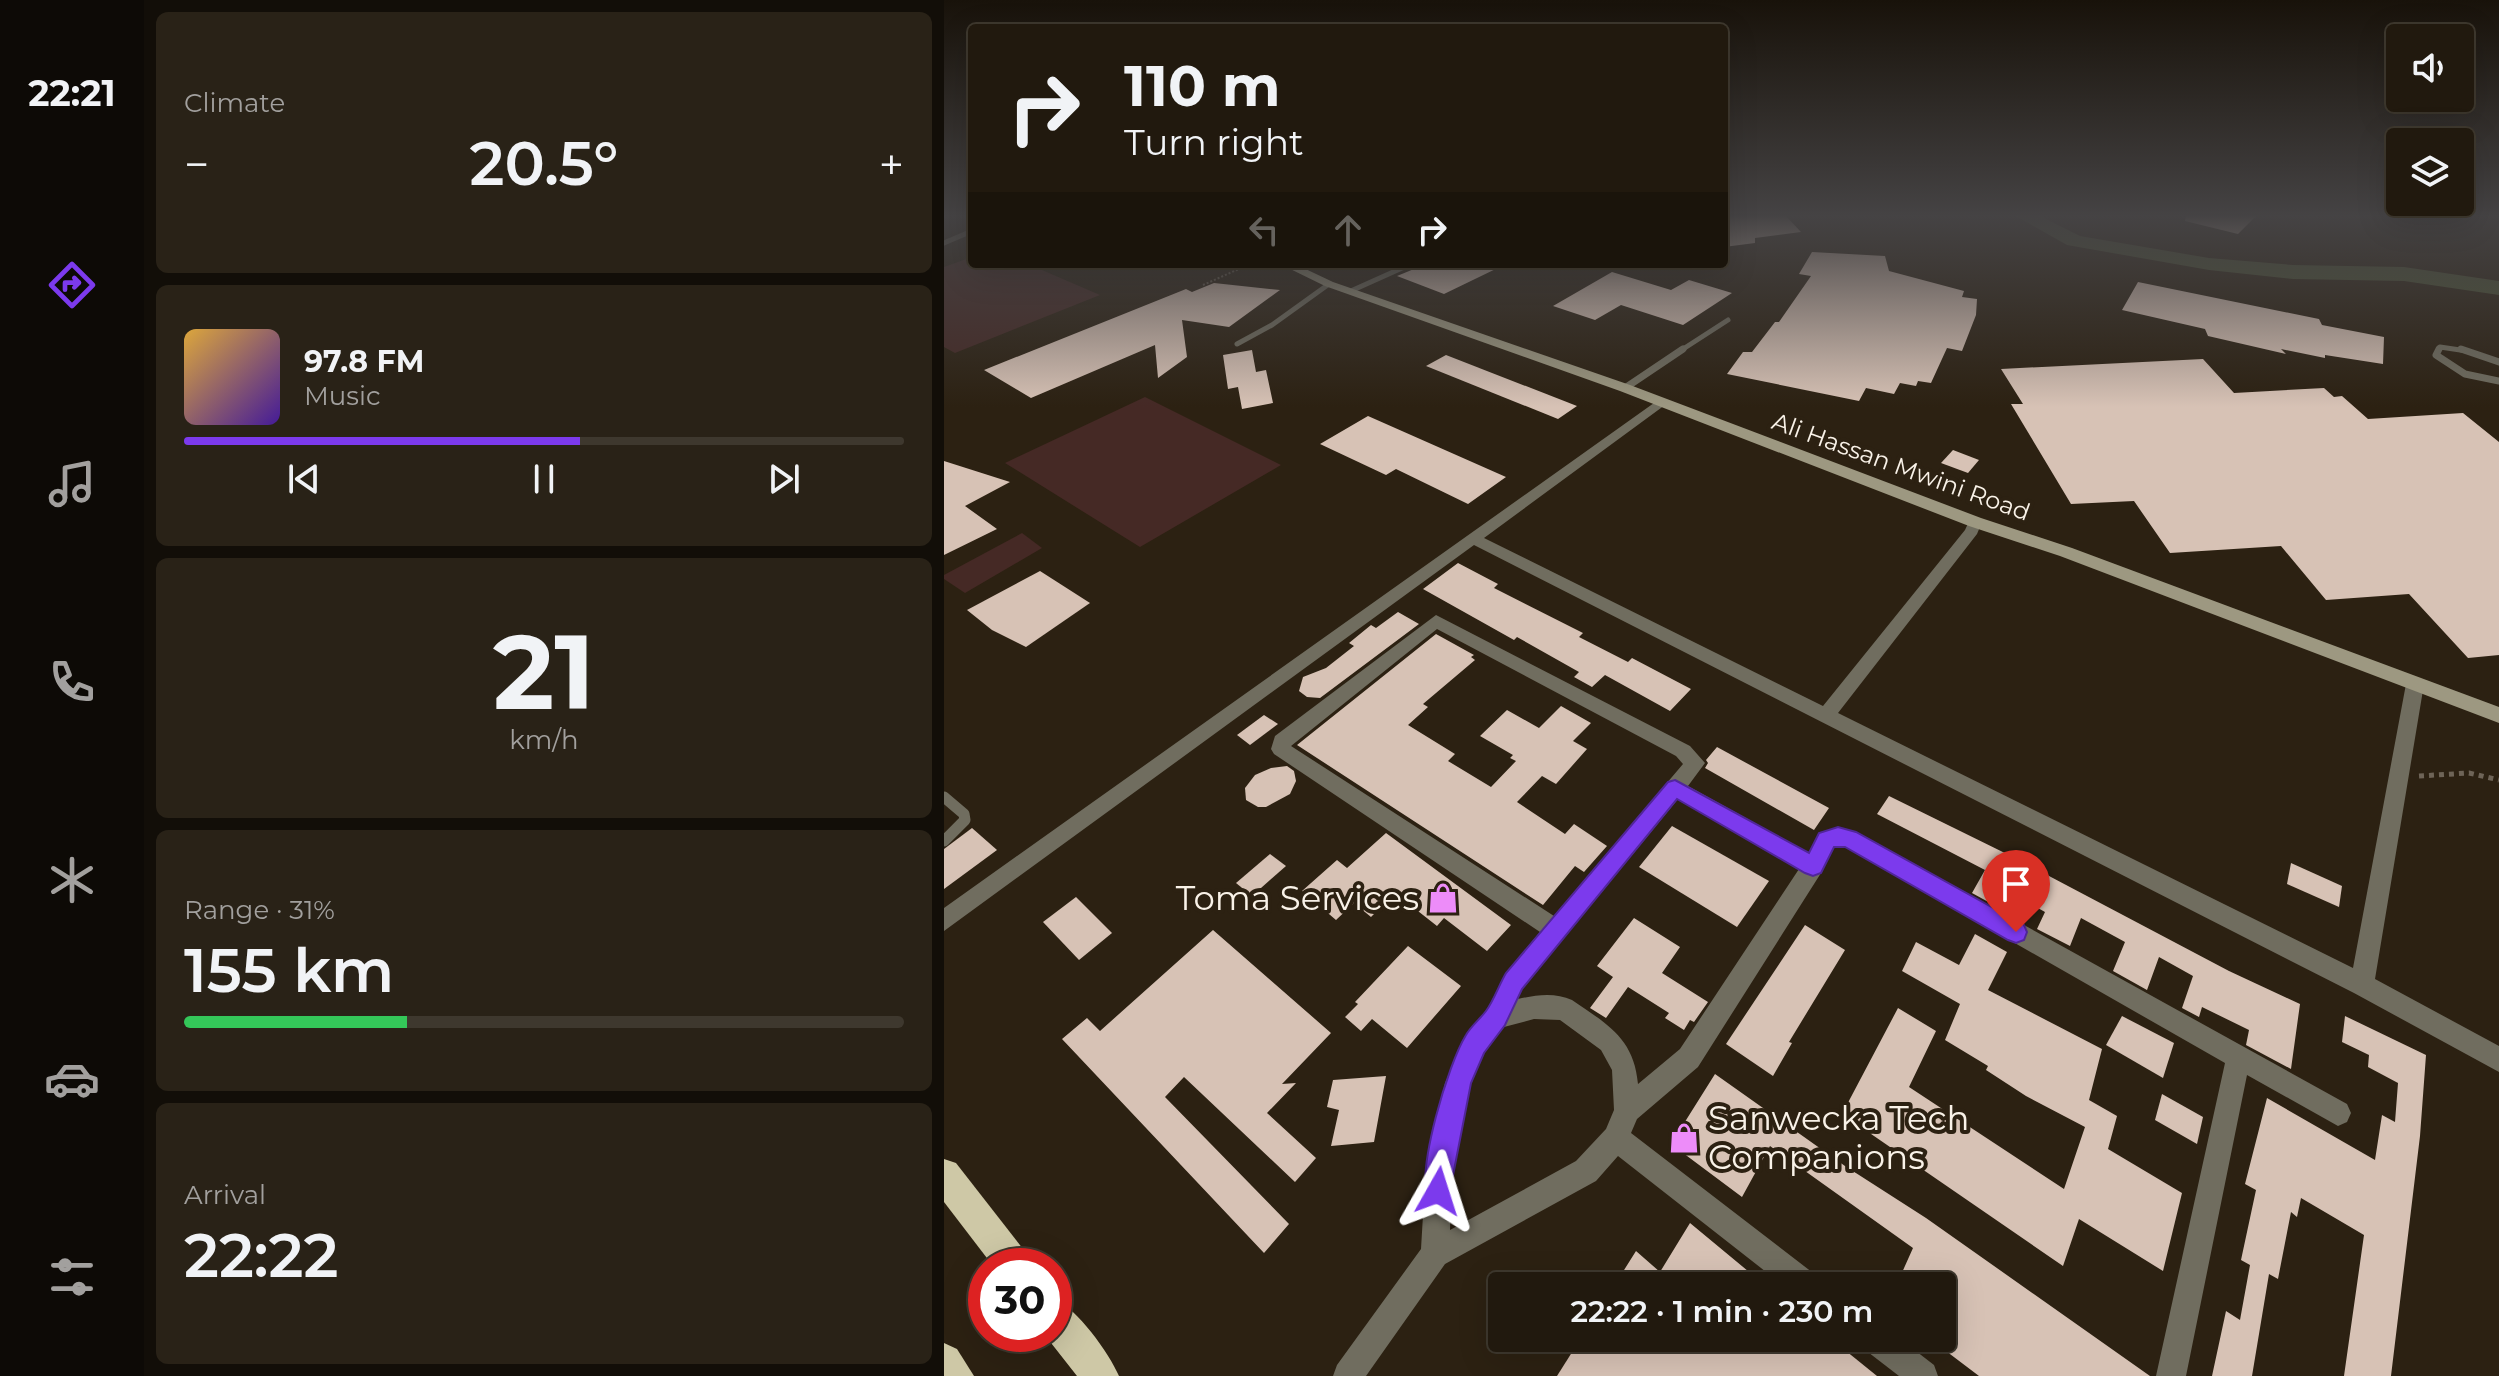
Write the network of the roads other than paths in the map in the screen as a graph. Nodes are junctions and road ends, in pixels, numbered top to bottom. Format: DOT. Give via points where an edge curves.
graph roads {
  1 [pos="1319,279"];
  2 [pos="1377,279"];
  3 [pos="1329,284"];
  4 [pos="1353,290"];
  5 [pos="1728,320"];
  6 [pos="1237,344"];
  7 [pos="2499,362"];
  8 [pos="2499,381"];
  9 [pos="1625,388"];
  10 [pos="1661,402"];
  11 [pos="1975,522"];
  12 [pos="1472,538"];
  13 [pos="2415,684"];
  14 [pos="1826,715"];
  15 [pos="2499,715"];
  16 [pos="1675,788"];
  17 [pos="944,797"];
  18 [pos="944,841"];
  19 [pos="1813,866"];
  20 [pos="944,921"];
  21 [pos="1556,930"];
  22 [pos="2362,985"];
  23 [pos="1497,1017"];
  24 [pos="2238,1058"];
  25 [pos="2499,1060"];
  26 [pos="1627,1110"];
  27 [pos="2338,1113"];
  28 [pos="1616,1138"];
  29 [pos="947,1185"];
  30 [pos="1000,1248"];
  31 [pos="1435,1254"];
  32 [pos="1789,1272"];
  33 [pos="1072,1340"];
  34 [pos="1893,1352"];
  35 [pos="944,1362"];
  36 [pos="955,1376"];
  37 [pos="1100,1376"];
  38 [pos="1348,1376"];
  39 [pos="1923,1376"];
  40 [pos="2171,1376"];
  1 -- 3 [label="main road, Ali Hassan Mwini Road"];
  2 -- 4 [label="lane"];
  3 -- 4 [label="main road, Ali Hassan Mwini Road"];
  3 -- 6 [label="lane"];
  4 -- 9 [label="main road, Ali Hassan Mwini Road"];
  5 -- 9 [label="lane"];
  7 -- 8 [label="lane" via="2454,347 2440,347 2436,355 2465,374"];
  9 -- 10 [label="main road, Ali Hassan Mwini Road"];
  10 -- 11 [label="main road, Ali Hassan Mwini Road"];
  10 -- 12 [label="street"];
  11 -- 13 [label="main road, Ali Hassan Mwini Road"];
  11 -- 14 [label="street"];
  12 -- 14 [label="street"];
  12 -- 20 [label="street"];
  13 -- 15 [label="main road, Ali Hassan Mwini Road"];
  13 -- 22 [label="street"];
  14 -- 22 [label="street"];
  16 -- 19 [label="street"];
  16 -- 21 [label="street"];
  16 -- 21 [label="street" via="1695,763 1683,751 1436,621 1282,741 1281,749"];
  17 -- 18 [label="lane" via="965,820"];
  19 -- 24 [label="street" via="1826,840 1849,838"];
  19 -- 26 [label="street" via="1689,1058"];
  21 -- 23 [label="street" via="1514,981"];
  22 -- 25 [label="street"];
  23 -- 26 [label="street" via="1534,1007 1564,1008 1610,1041 1624,1068"];
  23 -- 31 [label="street" via="1475,1044 1458,1083 1439,1164"];
  24 -- 27 [label="street"];
  24 -- 40 [label="street"];
  26 -- 28 [label="street"];
  28 -- 31 [label="street" via="1586,1171"];
  28 -- 32 [label="street"];
  29 -- 30 [label="highway"];
  31 -- 38 [label="street"];
  33 -- 37 [label="highway"];
  34 -- 39 [label="street"];
  35 -- 36 [label="highway"];
}
